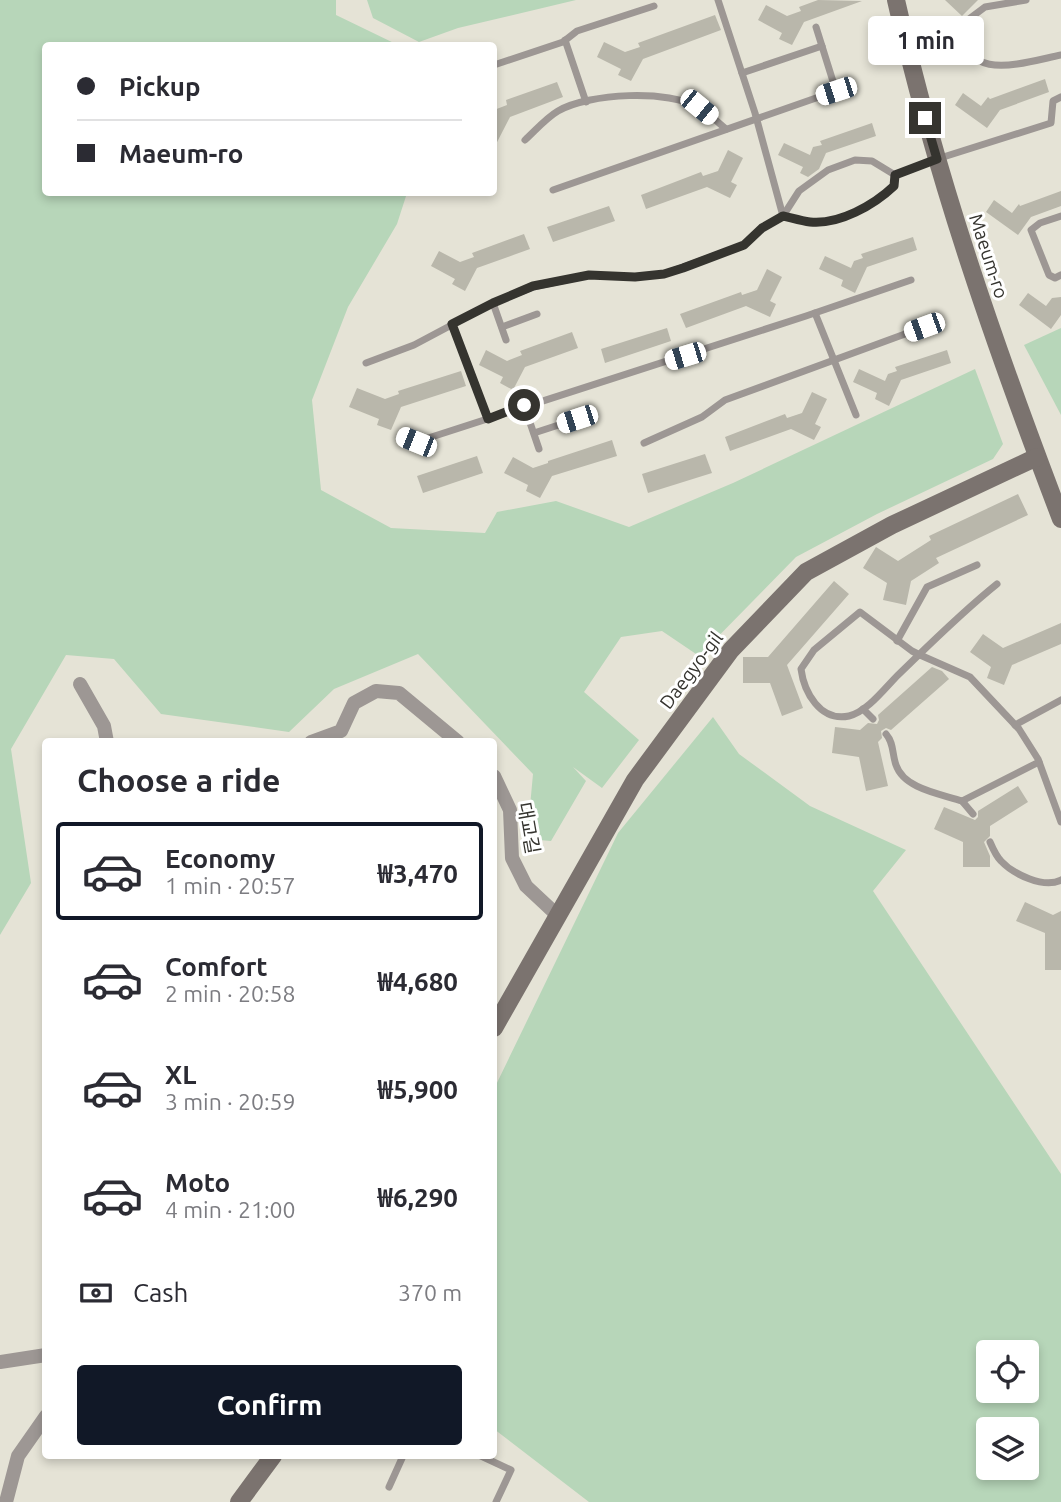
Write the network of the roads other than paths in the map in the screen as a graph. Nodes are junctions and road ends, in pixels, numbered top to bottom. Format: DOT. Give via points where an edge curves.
graph roads {
  1 [pos="718,0"];
  2 [pos="895,0"];
  3 [pos="1026,0"];
  4 [pos="654,6"];
  5 [pos="816,27"];
  6 [pos="565,40"];
  7 [pos="822,46"];
  8 [pos="1061,55"];
  9 [pos="497,64"];
  10 [pos="742,73"];
  11 [pos="1061,97"];
  12 [pos="586,102"];
  13 [pos="756,118"];
  14 [pos="726,129"];
  15 [pos="525,140"];
  16 [pos="937,159"];
  17 [pos="895,175"];
  18 [pos="553,190"];
  19 [pos="783,216"];
  20 [pos="1061,216"];
  21 [pos="1061,275"];
  22 [pos="911,280"];
  23 [pos="493,303"];
  24 [pos="815,313"];
  25 [pos="537,314"];
  26 [pos="452,324"];
  27 [pos="502,327"];
  28 [pos="924,327"];
  29 [pos="506,340"];
  30 [pos="834,360"];
  31 [pos="366,363"];
  32 [pos="524,405"];
  33 [pos="856,415"];
  34 [pos="488,419"];
  35 [pos="577,419"];
  36 [pos="534,433"];
  37 [pos="400,436"];
  38 [pos="644,443"];
  39 [pos="539,449"];
  40 [pos="1037,457"];
  41 [pos="1061,519"];
  42 [pos="977,565"];
  43 [pos="997,584"];
  44 [pos="897,641"];
  45 [pos="920,655"];
  46 [pos="80,684"];
  47 [pos="1061,700"];
  48 [pos="863,709"];
  49 [pos="873,719"];
  50 [pos="1015,725"];
  51 [pos="886,734"];
  52 [pos="106,738"];
  53 [pos="322,738"];
  54 [pos="453,738"];
  55 [pos="1039,762"];
  56 [pos="497,782"];
  57 [pos="962,801"];
  58 [pos="973,814"];
  59 [pos="1061,822"];
  60 [pos="990,842"];
  61 [pos="1061,880"];
  62 [pos="557,915"];
  63 [pos="497,1023"];
  64 [pos="42,1356"];
  65 [pos="0,1362"];
  66 [pos="42,1422"];
  67 [pos="271,1459"];
  68 [pos="402,1459"];
  69 [pos="487,1459"];
  70 [pos="388,1487"];
  71 [pos="6,1502"];
  72 [pos="239,1502"];
  73 [pos="496,1502"];
  1 -- 10 [label="lane"];
  2 -- 16 [label="street, Maeum-ro"];
  3 -- 8 [label="lane" via="985,7 969,19 965,38 973,58 1001,67"];
  4 -- 6 [label="lane"];
  5 -- 7 [label="lane"];
  6 -- 9 [label="lane"];
  6 -- 12 [label="lane"];
  7 -- 10 [label="lane"];
  7 -- 13 [label="lane" via="836,91"];
  10 -- 13 [label="lane"];
  11 -- 16 [label="lane" via="1054,102 1051,123"];
  12 -- 14 [label="lane" via="656,95 699,107"];
  12 -- 15 [label="lane" via="558,111"];
  13 -- 14 [label="lane"];
  13 -- 19 [label="lane"];
  14 -- 18 [label="lane"];
  16 -- 17 [label="lane"];
  16 -- 40 [label="street, Maeum-ro" via="963,249"];
  17 -- 19 [label="lane" via="894,186 878,200 836,218 812,223"];
  17 -- 19 [label="lane" via="872,161 855,160 828,170 799,191"];
  19 -- 23 [label="lane" via="744,245 664,274 589,275 533,286"];
  20 -- 21 [label="lane" via="1031,230 1049,275"];
  22 -- 24 [label="lane"];
  23 -- 26 [label="lane"];
  23 -- 27 [label="lane"];
  24 -- 30 [label="lane"];
  24 -- 32 [label="lane"];
  25 -- 27 [label="lane"];
  26 -- 31 [label="lane"];
  26 -- 34 [label="lane"];
  27 -- 29 [label="lane"];
  28 -- 30 [label="lane"];
  30 -- 33 [label="lane"];
  30 -- 38 [label="lane" via="725,400 702,417"];
  32 -- 34 [label="lane"];
  32 -- 36 [label="lane"];
  34 -- 37 [label="lane" via="416,442"];
  35 -- 36 [label="lane"];
  36 -- 39 [label="lane"];
  40 -- 41 [label="street, Maeum-ro"];
  40 -- 62 [label="street, Daegyo-gil" via="892,525 806,572 731,650 635,780"];
  42 -- 44 [label="lane" via="927,587"];
  43 -- 45 [label="lane"];
  44 -- 45 [label="lane"];
  44 -- 48 [label="lane" via="860,612 814,650 801,669 803,686 817,707 831,715 849,716"];
  45 -- 48 [label="lane"];
  45 -- 50 [label="lane" via="970,677"];
  46 -- 52 [label="street"];
  47 -- 50 [label="lane"];
  48 -- 49 [label="lane"];
  50 -- 55 [label="lane"];
  51 -- 57 [label="lane" via="905,779"];
  53 -- 54 [label="street" via="341,731 354,703 376,691 399,693"];
  55 -- 57 [label="lane"];
  55 -- 59 [label="lane"];
  56 -- 62 [label="street, 대교길" via="510,810 512,858 526,886"];
  57 -- 58 [label="lane"];
  60 -- 61 [label="lane" via="1003,864 1039,883"];
  62 -- 63 [label="street, Daegyo-gil"];
  64 -- 65 [label="street"];
  66 -- 71 [label="street" via="18,1456"];
  67 -- 72 [label="street"];
  68 -- 70 [label="lane"];
  69 -- 73 [label="lane" via="511,1470"];
}
